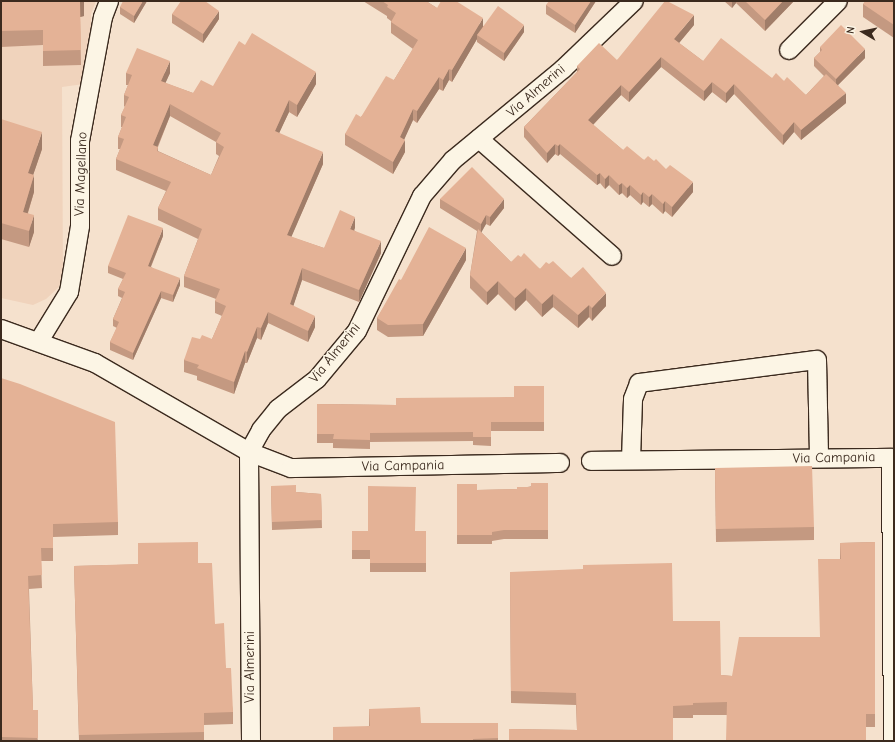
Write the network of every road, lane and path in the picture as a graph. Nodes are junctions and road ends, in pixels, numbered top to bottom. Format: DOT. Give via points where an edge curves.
graph roads {
  1 [pos="109,1"];
  2 [pos="634,1"];
  3 [pos="838,1"];
  4 [pos="789,50"];
  5 [pos="479,139"];
  6 [pos="612,256"];
  7 [pos="1,330"];
  8 [pos="39,341"];
  9 [pos="249,452"];
  10 [pos="819,458"];
  11 [pos="631,460"];
  12 [pos="591,461"];
  13 [pos="560,463"];
  14 [pos="251,741"];
  15 [pos="893,741"];
  1 -- 8 [label="street, Via Magellano" via="103,17 80,141 80,226 69,292"];
  2 -- 5 [label="street, Via Almerini" via="563,68"];
  3 -- 4 [label="street"];
  5 -- 6 [label="street"];
  5 -- 9 [label="street, Via Almerini" via="454,160 422,196 357,331 316,379 278,409 261,430"];
  7 -- 8 [label="street, Via Campania"];
  8 -- 9 [label="street, Via Campania" via="95,363"];
  9 -- 13 [label="street, Via Campania" via="291,468"];
  9 -- 14 [label="street, Via Almerini"];
  10 -- 11 [label="street, Via Campania"];
  10 -- 11 [label="street" via="817,360 639,383 633,399"];
  10 -- 15 [label="street, Via Campania" via="891,458"];
  11 -- 12 [label="street, Via Campania"];
}
